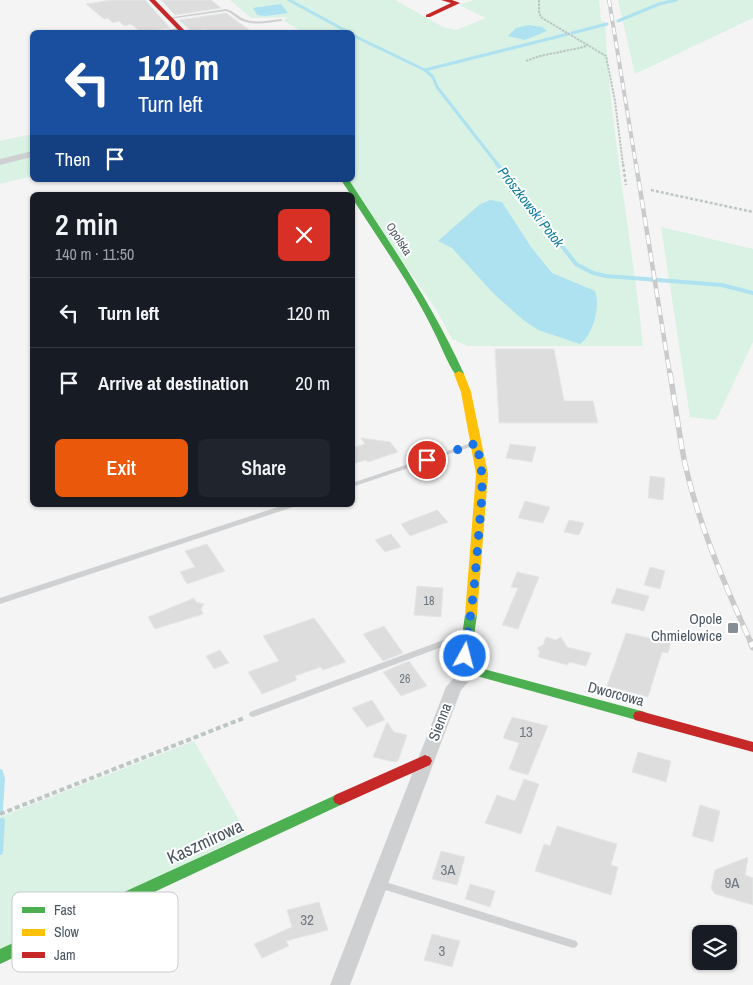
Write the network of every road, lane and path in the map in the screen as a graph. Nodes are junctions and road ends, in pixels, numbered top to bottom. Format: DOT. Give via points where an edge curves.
graph roads {
  1 [pos="152,0"];
  2 [pos="444,0"];
  3 [pos="539,0"];
  4 [pos="428,16"];
  5 [pos="169,18"];
  6 [pos="281,20"];
  7 [pos="180,30"];
  8 [pos="588,44"];
  9 [pos="526,61"];
  10 [pos="30,154"];
  11 [pos="0,162"];
  12 [pos="626,185"];
  13 [pos="651,190"];
  14 [pos="355,196"];
  15 [pos="753,212"];
  16 [pos="477,443"];
  17 [pos="355,484"];
  18 [pos="285,507"];
  19 [pos="0,601"];
  20 [pos="467,640"];
  21 [pos="471,670"];
  22 [pos="253,714"];
  23 [pos="753,747"];
  24 [pos="425,761"];
  25 [pos="0,814"];
  26 [pos="379,884"];
  27 [pos="139,892"];
  28 [pos="573,944"];
  29 [pos="12,951"];
  30 [pos="0,957"];
  31 [pos="340,985"];
  1 -- 5 [label="street"];
  2 -- 4 [label="street" via="456,3"];
  3 -- 8 [label="path" via="542,18"];
  5 -- 6 [label="lane" via="226,10 248,21"];
  5 -- 7 [label="street"];
  8 -- 9 [label="path"];
  8 -- 12 [label="path" via="606,56"];
  10 -- 11 [label="street"];
  13 -- 15 [label="path"];
  14 -- 16 [label="street, Opolska" via="429,312 457,366"];
  16 -- 17 [label="lane"];
  16 -- 20 [label="street" via="482,496"];
  18 -- 19 [label="lane"];
  20 -- 21 [label="street" via="465,656"];
  20 -- 22 [label="lane" via="449,641"];
  21 -- 23 [label="street, Dworcowa"];
  21 -- 24 [label="street, Sienna" via="454,687"];
  22 -- 25 [label="path"];
  24 -- 26 [label="street, Sienna"];
  24 -- 27 [label="street, Kaszmirowa"];
  26 -- 28 [label="lane"];
  26 -- 31 [label="street, Sienna"];
  29 -- 30 [label="street, Kaszmirowa"];
}
